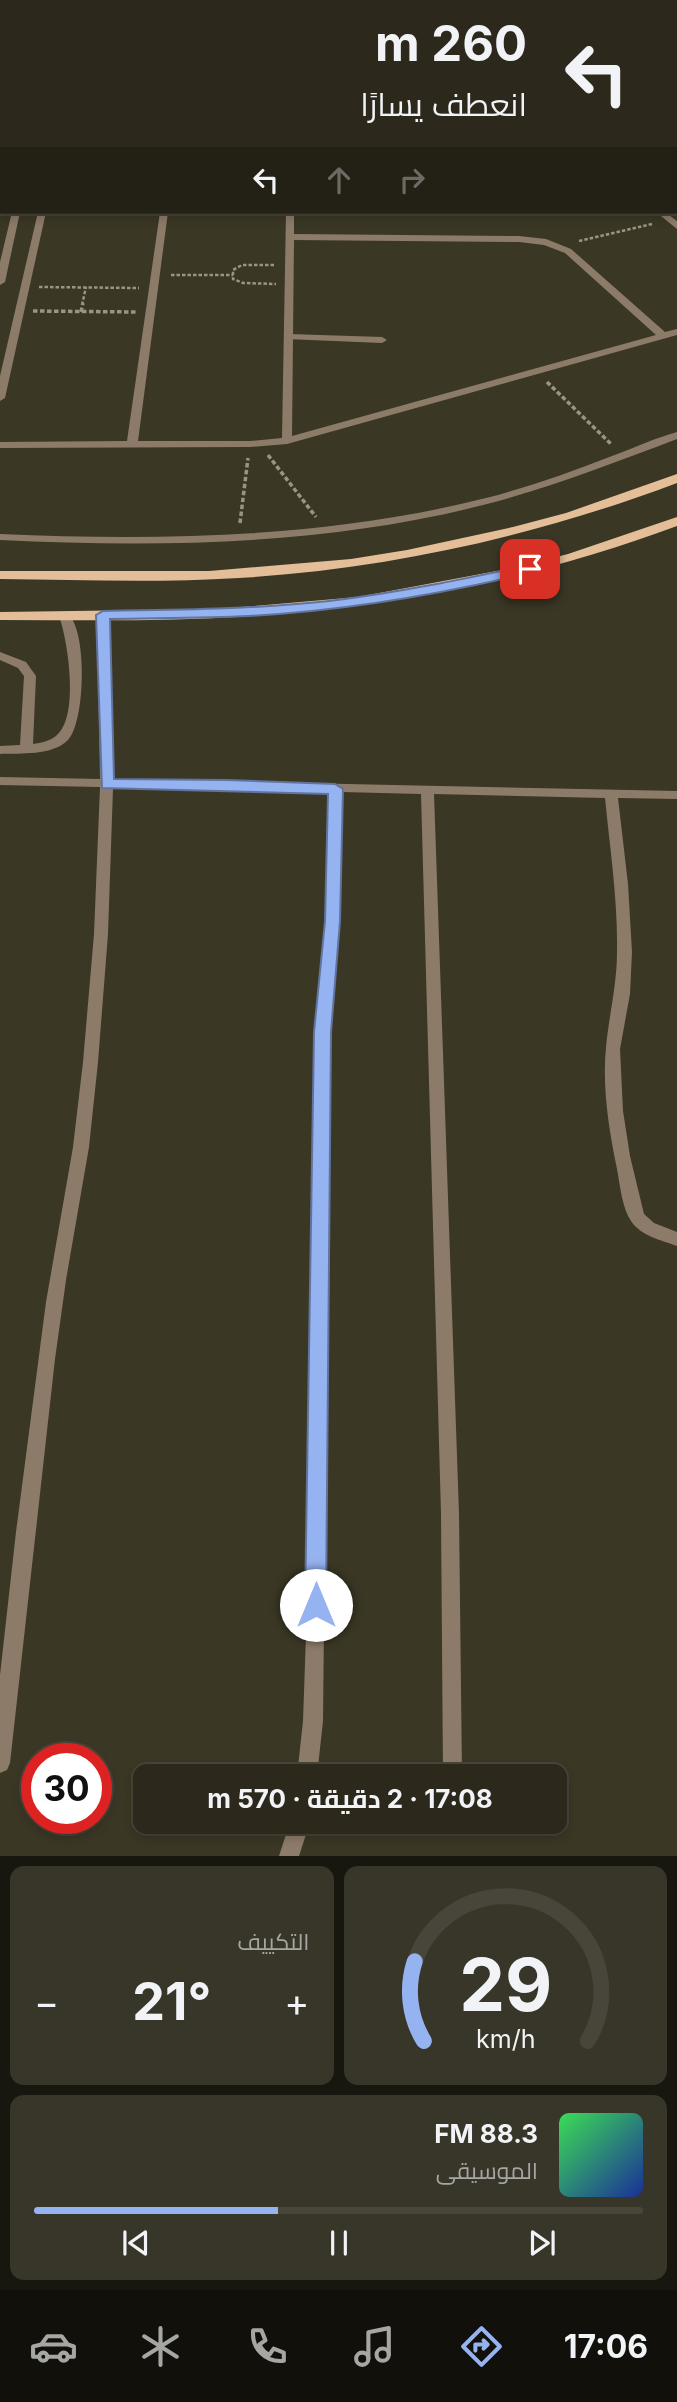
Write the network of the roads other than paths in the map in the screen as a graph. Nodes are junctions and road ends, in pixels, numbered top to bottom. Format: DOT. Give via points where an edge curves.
graph roads {
  1 [pos="16,214"];
  2 [pos="42,214"];
  3 [pos="164,214"];
  4 [pos="290,214"];
  5 [pos="289,237"];
  6 [pos="0,282"];
  7 [pos="677,332"];
  8 [pos="663,336"];
  9 [pos="289,337"];
  10 [pos="382,340"];
  11 [pos="0,398"];
  12 [pos="677,435"];
  13 [pos="287,441"];
  14 [pos="132,444"];
  15 [pos="0,446"];
  16 [pos="677,478"];
  17 [pos="677,521"];
  18 [pos="0,537"];
  19 [pos="0,575"];
  20 [pos="0,615"];
  21 [pos="65,615"];
  22 [pos="103,615"];
  23 [pos="0,656"];
  24 [pos="26,749"];
  25 [pos="0,750"];
  26 [pos="0,780"];
  27 [pos="107,784"];
  28 [pos="335,789"];
  29 [pos="427,792"];
  30 [pos="611,794"];
  31 [pos="677,795"];
  32 [pos="677,1238"];
  33 [pos="0,1763"];
  34 [pos="308,1764"];
  35 [pos="453,1764"];
  36 [pos="295,1834"];
  37 [pos="289,1856"];
  1 -- 6 [label="street"];
  2 -- 11 [label="street"];
  3 -- 14 [label="street"];
  4 -- 5 [label="street"];
  5 -- 8 [label="street" via="519,239 558,246"];
  5 -- 9 [label="street"];
  7 -- 8 [label="street"];
  8 -- 13 [label="street"];
  9 -- 10 [label="street"];
  9 -- 13 [label="street"];
  12 -- 18 [label="street" via="539,486 411,517 239,538 126,542"];
  13 -- 14 [label="street"];
  14 -- 15 [label="street"];
  16 -- 19 [label="main road" via="528,529 382,559 238,574"];
  17 -- 22 [label="main road" via="553,563 407,594 250,612"];
  20 -- 21 [label="main road"];
  21 -- 22 [label="main road"];
  21 -- 24 [label="street" via="74,643 73,723 57,741"];
  22 -- 27 [label="street"];
  23 -- 24 [label="street" via="22,665 30,676"];
  24 -- 25 [label="street"];
  26 -- 27 [label="street"];
  27 -- 28 [label="street"];
  27 -- 33 [label="street" via="84,1125 54,1300"];
  28 -- 29 [label="street"];
  28 -- 34 [label="street" via="332,921 323,1032 316,1605"];
  29 -- 30 [label="street"];
  29 -- 35 [label="street" via="450,1514"];
  30 -- 31 [label="street"];
  30 -- 32 [label="street" via="624,927 624,978 613,1047 615,1107 638,1217 648,1227"];
  36 -- 37 [label="street"];
}
